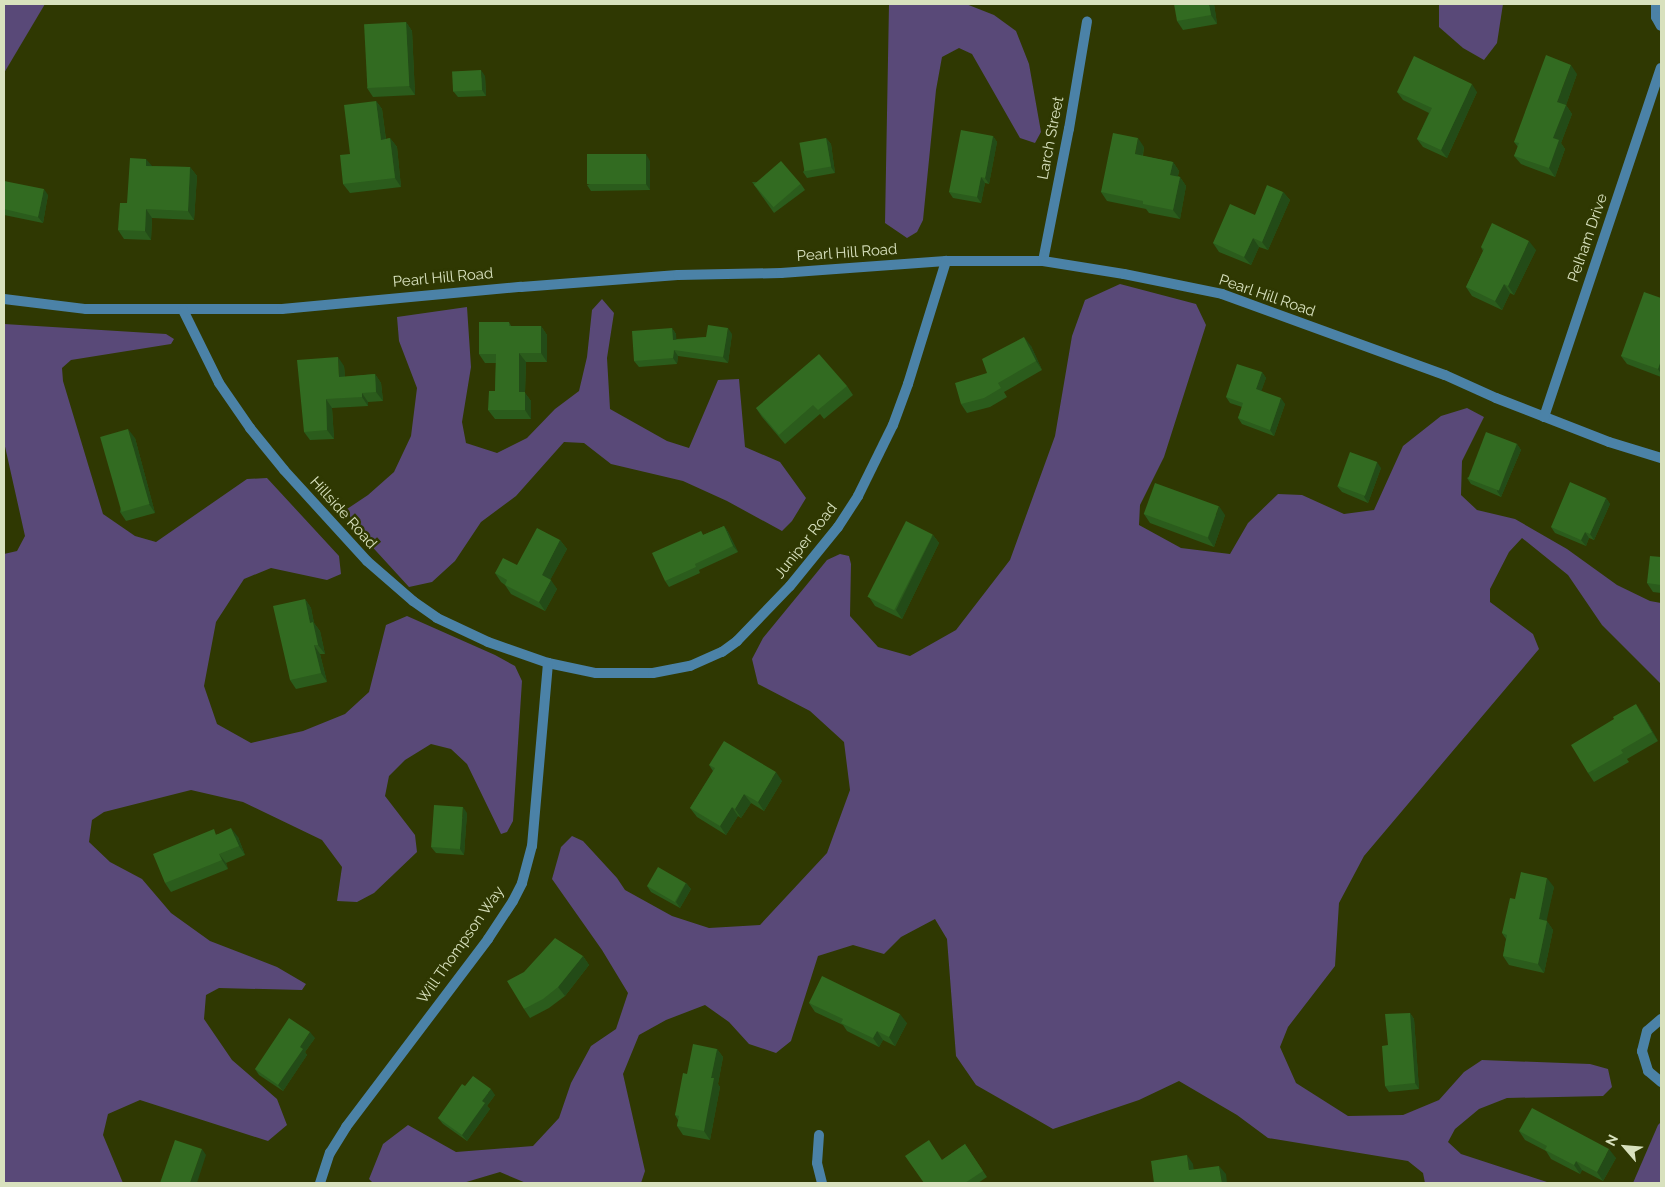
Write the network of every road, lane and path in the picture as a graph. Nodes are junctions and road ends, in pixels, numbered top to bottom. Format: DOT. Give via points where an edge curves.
graph roads {
  1 [pos="1656,4"];
  2 [pos="1087,21"];
  3 [pos="1661,26"];
  4 [pos="1661,68"];
  5 [pos="946,261"];
  6 [pos="1042,261"];
  7 [pos="4,299"];
  8 [pos="183,310"];
  9 [pos="1544,417"];
  10 [pos="1661,458"];
  11 [pos="548,664"];
  12 [pos="1661,1019"];
  13 [pos="1661,1082"];
  14 [pos="818,1135"];
  15 [pos="320,1183"];
  16 [pos="822,1183"];
  1 -- 3 [label="street" via="1656,17"];
  2 -- 6 [label="street, Larch Street"];
  4 -- 9 [label="street, Pelham Drive"];
  5 -- 6 [label="street, Pearl Hill Road"];
  5 -- 8 [label="street, Pearl Hill Road" via="544,285 282,309"];
  5 -- 11 [label="street, Juniper Road" via="908,384 877,460 838,527 764,615 722,652 674,670 654,674 616,674"];
  6 -- 9 [label="street, Pearl Hill Road" via="1222,294 1444,375"];
  7 -- 8 [label="street, Pearl Hill Road" via="86,309"];
  8 -- 11 [label="street, Hillside Road" via="219,383 240,415 284,470 367,561 437,618 488,642"];
  9 -- 10 [label="street, Pearl Hill Road"];
  11 -- 15 [label="street, Will Thompson Way" via="534,837 522,883 488,939 337,1140 323,1168"];
  12 -- 13 [label="street" via="1647,1031 1642,1051 1648,1071"];
  14 -- 16 [label="street" via="817,1163"];
}
